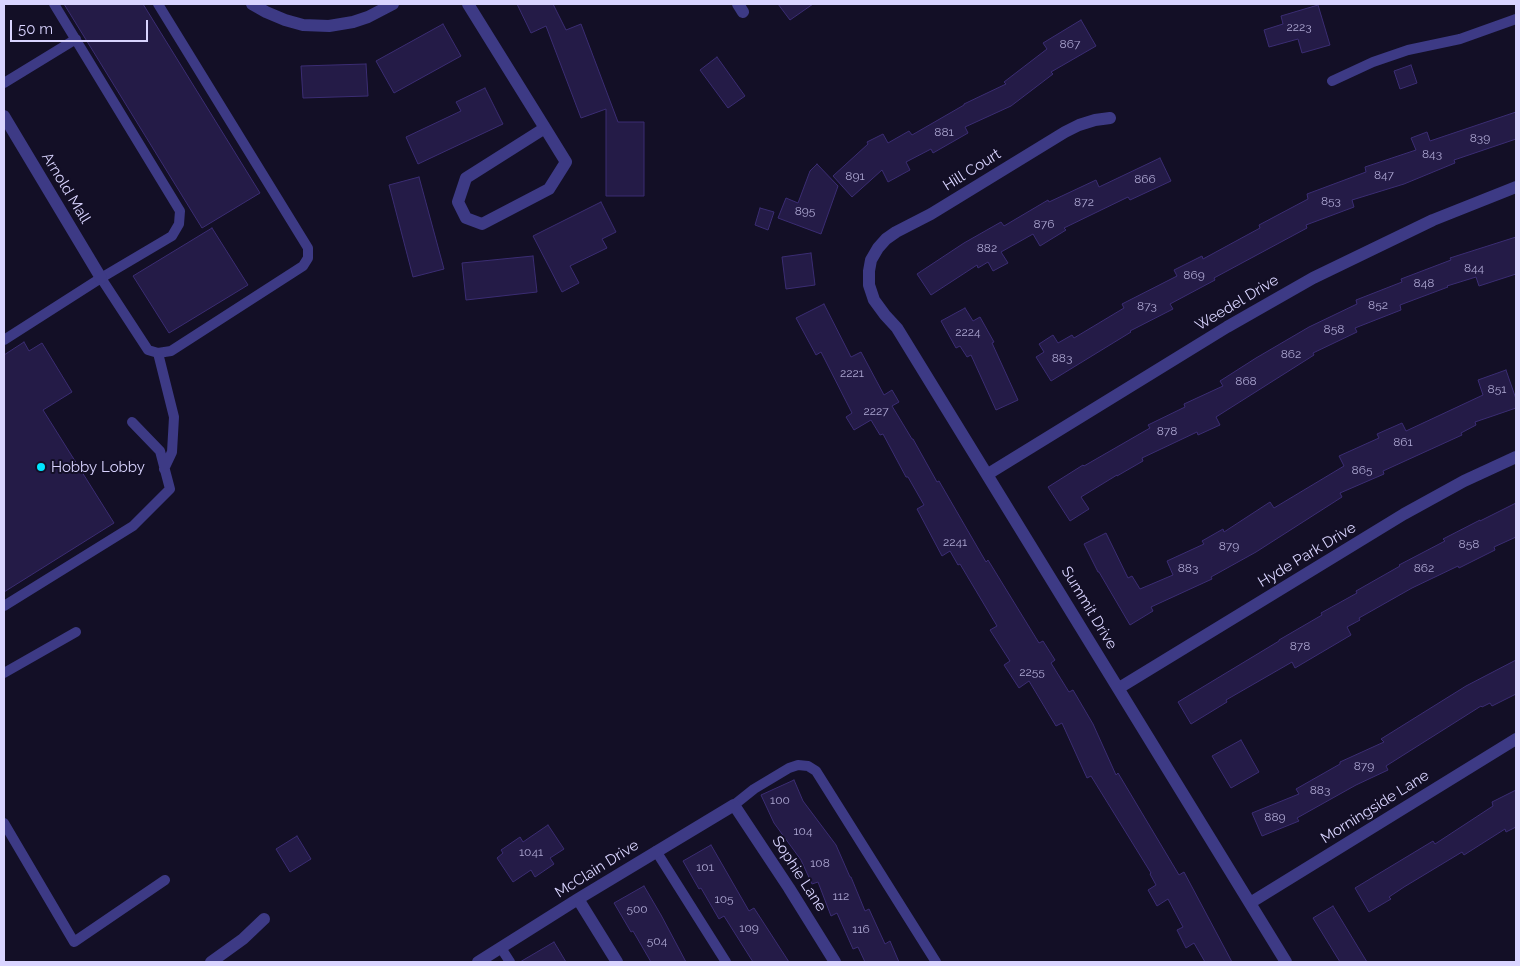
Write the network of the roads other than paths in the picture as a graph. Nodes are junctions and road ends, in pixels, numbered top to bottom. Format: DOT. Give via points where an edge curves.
graph roads {
  1 [pos="54,4"];
  2 [pos="158,4"];
  3 [pos="252,4"];
  4 [pos="393,4"];
  5 [pos="468,4"];
  6 [pos="1516,19"];
  7 [pos="76,39"];
  8 [pos="1332,81"];
  9 [pos="4,83"];
  10 [pos="4,116"];
  11 [pos="1110,118"];
  12 [pos="545,128"];
  13 [pos="1516,187"];
  14 [pos="869,271"];
  15 [pos="101,278"];
  16 [pos="4,340"];
  17 [pos="158,353"];
  18 [pos="132,422"];
  19 [pos="1516,457"];
  20 [pos="164,469"];
  21 [pos="988,474"];
  22 [pos="4,606"];
  23 [pos="76,632"];
  24 [pos="4,673"];
  25 [pos="1119,688"];
  26 [pos="1516,739"];
  27 [pos="734,805"];
  28 [pos="4,823"];
  29 [pos="656,852"];
  30 [pos="165,880"];
  31 [pos="578,899"];
  32 [pos="1250,903"];
  33 [pos="264,919"];
  34 [pos="501,948"];
  35 [pos="211,962"];
  36 [pos="478,962"];
  37 [pos="510,962"];
  38 [pos="617,962"];
  39 [pos="726,962"];
  40 [pos="835,962"];
  41 [pos="936,962"];
  42 [pos="1286,962"];
  1 -- 7 [label="lane"];
  2 -- 17 [label="lane" via="308,248 308,258 303,266 171,351"];
  3 -- 4 [label="street" via="285,20 329,26 368,17"];
  5 -- 12 [label="street"];
  6 -- 8 [label="lane" via="1460,39 1399,53"];
  7 -- 9 [label="lane"];
  7 -- 15 [label="lane" via="180,211 179,224 172,236"];
  10 -- 15 [label="street, Arnold Mall"];
  11 -- 14 [label="street, Hill Court" via="1095,120 1065,132 896,232 878,248"];
  12 -- 12 [label="street" via="466,178 458,202 466,218 482,224 549,188 566,162"];
  13 -- 21 [label="street, Weedel Drive" via="1434,220 1306,282"];
  14 -- 21 [label="street, Summit Drive" via="874,300 897,328"];
  15 -- 16 [label="lane"];
  15 -- 17 [label="lane" via="148,350"];
  17 -- 20 [label="lane" via="174,417 172,452"];
  18 -- 20 [label="lane" via="160,451"];
  19 -- 25 [label="street, Hyde Park Drive" via="1404,514"];
  20 -- 22 [label="lane" via="170,489 133,526"];
  21 -- 25 [label="street, Summit Drive"];
  23 -- 24 [label="lane"];
  25 -- 32 [label="street, Summit Drive"];
  26 -- 32 [label="street, Morningside Lane"];
  27 -- 29 [label="street, McClain Drive"];
  27 -- 40 [label="street, Sophie Lane"];
  27 -- 41 [label="lane" via="789,768 808,766 816,771"];
  28 -- 30 [label="lane" via="74,942"];
  29 -- 31 [label="street, McClain Drive"];
  29 -- 39 [label="lane"];
  31 -- 34 [label="street, McClain Drive"];
  31 -- 38 [label="street"];
  32 -- 42 [label="street, Summit Drive"];
  33 -- 35 [label="street"];
  34 -- 36 [label="street, McClain Drive"];
  34 -- 37 [label="lane"];
}
